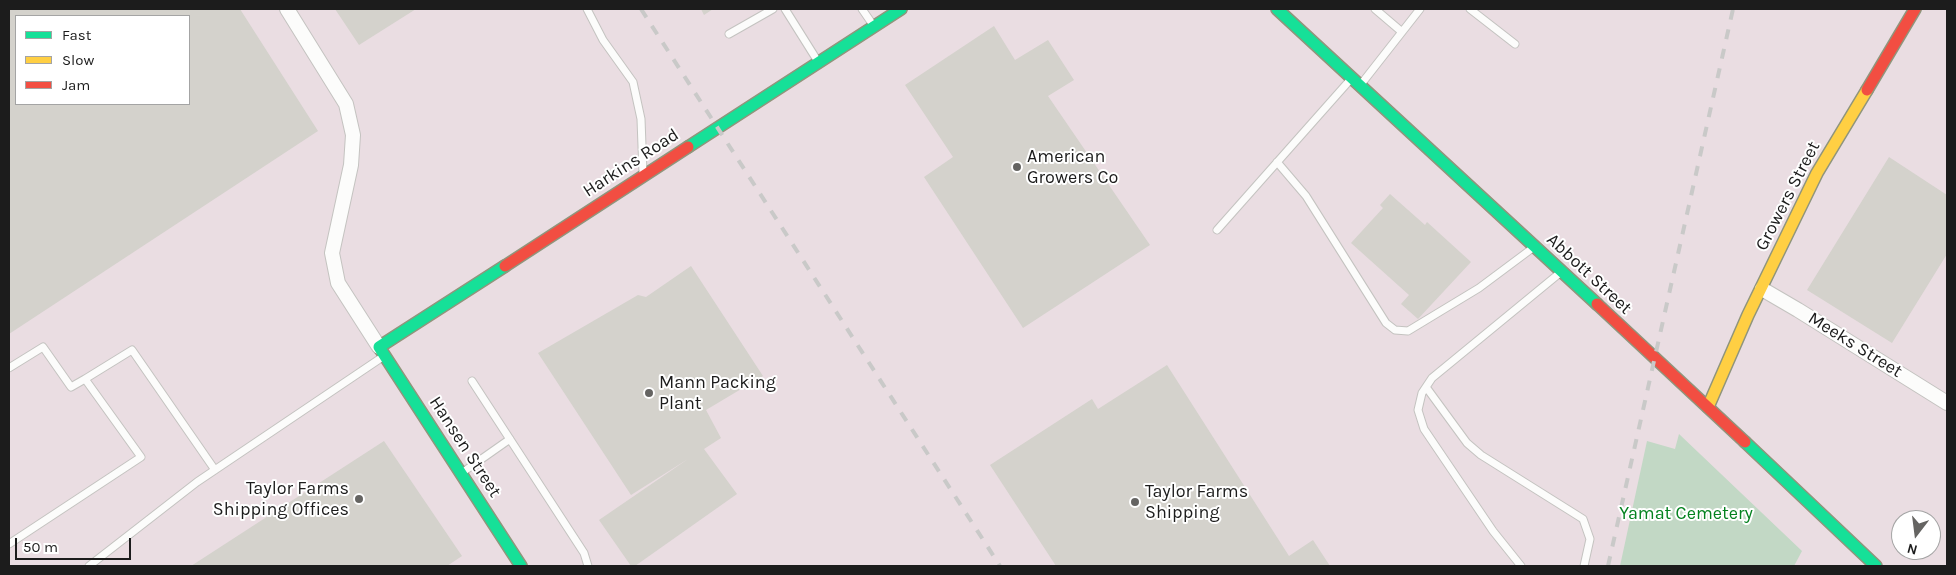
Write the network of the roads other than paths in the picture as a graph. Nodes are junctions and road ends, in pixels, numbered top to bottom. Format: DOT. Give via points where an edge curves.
graph roads {
  1 [pos="287,9"];
  2 [pos="587,9"];
  3 [pos="773,9"];
  4 [pos="785,9"];
  5 [pos="862,9"];
  6 [pos="901,9"];
  7 [pos="1277,9"];
  8 [pos="1375,9"];
  9 [pos="1420,9"];
  10 [pos="1470,9"];
  11 [pos="1915,9"];
  12 [pos="874,26"];
  13 [pos="1402,32"];
  14 [pos="729,34"];
  15 [pos="1515,44"];
  16 [pos="818,63"];
  17 [pos="1356,82"];
  18 [pos="1277,162"];
  19 [pos="644,176"];
  20 [pos="1217,230"];
  21 [pos="1534,247"];
  22 [pos="1562,272"];
  23 [pos="1762,288"];
  24 [pos="382,352"];
  25 [pos="9,368"];
  26 [pos="85,379"];
  27 [pos="472,381"];
  28 [pos="1426,387"];
  29 [pos="1947,403"];
  30 [pos="1708,408"];
  31 [pos="510,439"];
  32 [pos="215,470"];
  33 [pos="461,474"];
  34 [pos="9,544"];
  35 [pos="88,566"];
  36 [pos="521,566"];
  37 [pos="588,566"];
  38 [pos="1520,566"];
  39 [pos="1584,566"];
  40 [pos="1876,566"];
  1 -- 24 [label="street" via="346,104 353,134 351,165 332,253 338,283"];
  2 -- 19 [label="lane" via="603,40 633,82 641,119"];
  3 -- 14 [label="lane"];
  4 -- 16 [label="lane"];
  5 -- 12 [label="lane"];
  6 -- 12 [label="street, Harkins Road"];
  7 -- 17 [label="street, Abbott Street"];
  8 -- 13 [label="lane"];
  9 -- 13 [label="lane"];
  10 -- 15 [label="lane"];
  11 -- 23 [label="street, Growers Street" via="1817,173"];
  12 -- 16 [label="street, Harkins Road"];
  13 -- 17 [label="lane"];
  16 -- 19 [label="street, Harkins Road"];
  17 -- 18 [label="lane"];
  17 -- 21 [label="street, Abbott Street"];
  18 -- 20 [label="lane"];
  18 -- 21 [label="lane" via="1306,196 1386,323 1395,330 1408,331 1472,293"];
  19 -- 24 [label="street, Harkins Road"];
  21 -- 22 [label="street, Abbott Street"];
  22 -- 28 [label="lane" via="1432,378"];
  22 -- 30 [label="street, Abbott Street"];
  23 -- 29 [label="street, Meeks Street"];
  23 -- 30 [label="street, Growers Street"];
  24 -- 32 [label="lane"];
  24 -- 33 [label="street, Hansen Street"];
  25 -- 26 [label="lane" via="42,346 71,388"];
  26 -- 32 [label="lane" via="132,350"];
  26 -- 34 [label="lane" via="141,456"];
  27 -- 31 [label="lane"];
  28 -- 38 [label="lane" via="1418,410 1424,429"];
  28 -- 39 [label="lane" via="1467,443 1481,455 1583,520 1590,539"];
  30 -- 40 [label="street, Abbott Street"];
  31 -- 33 [label="lane"];
  31 -- 37 [label="lane" via="584,553"];
  32 -- 35 [label="lane"];
  33 -- 36 [label="street, Hansen Street"];
}
